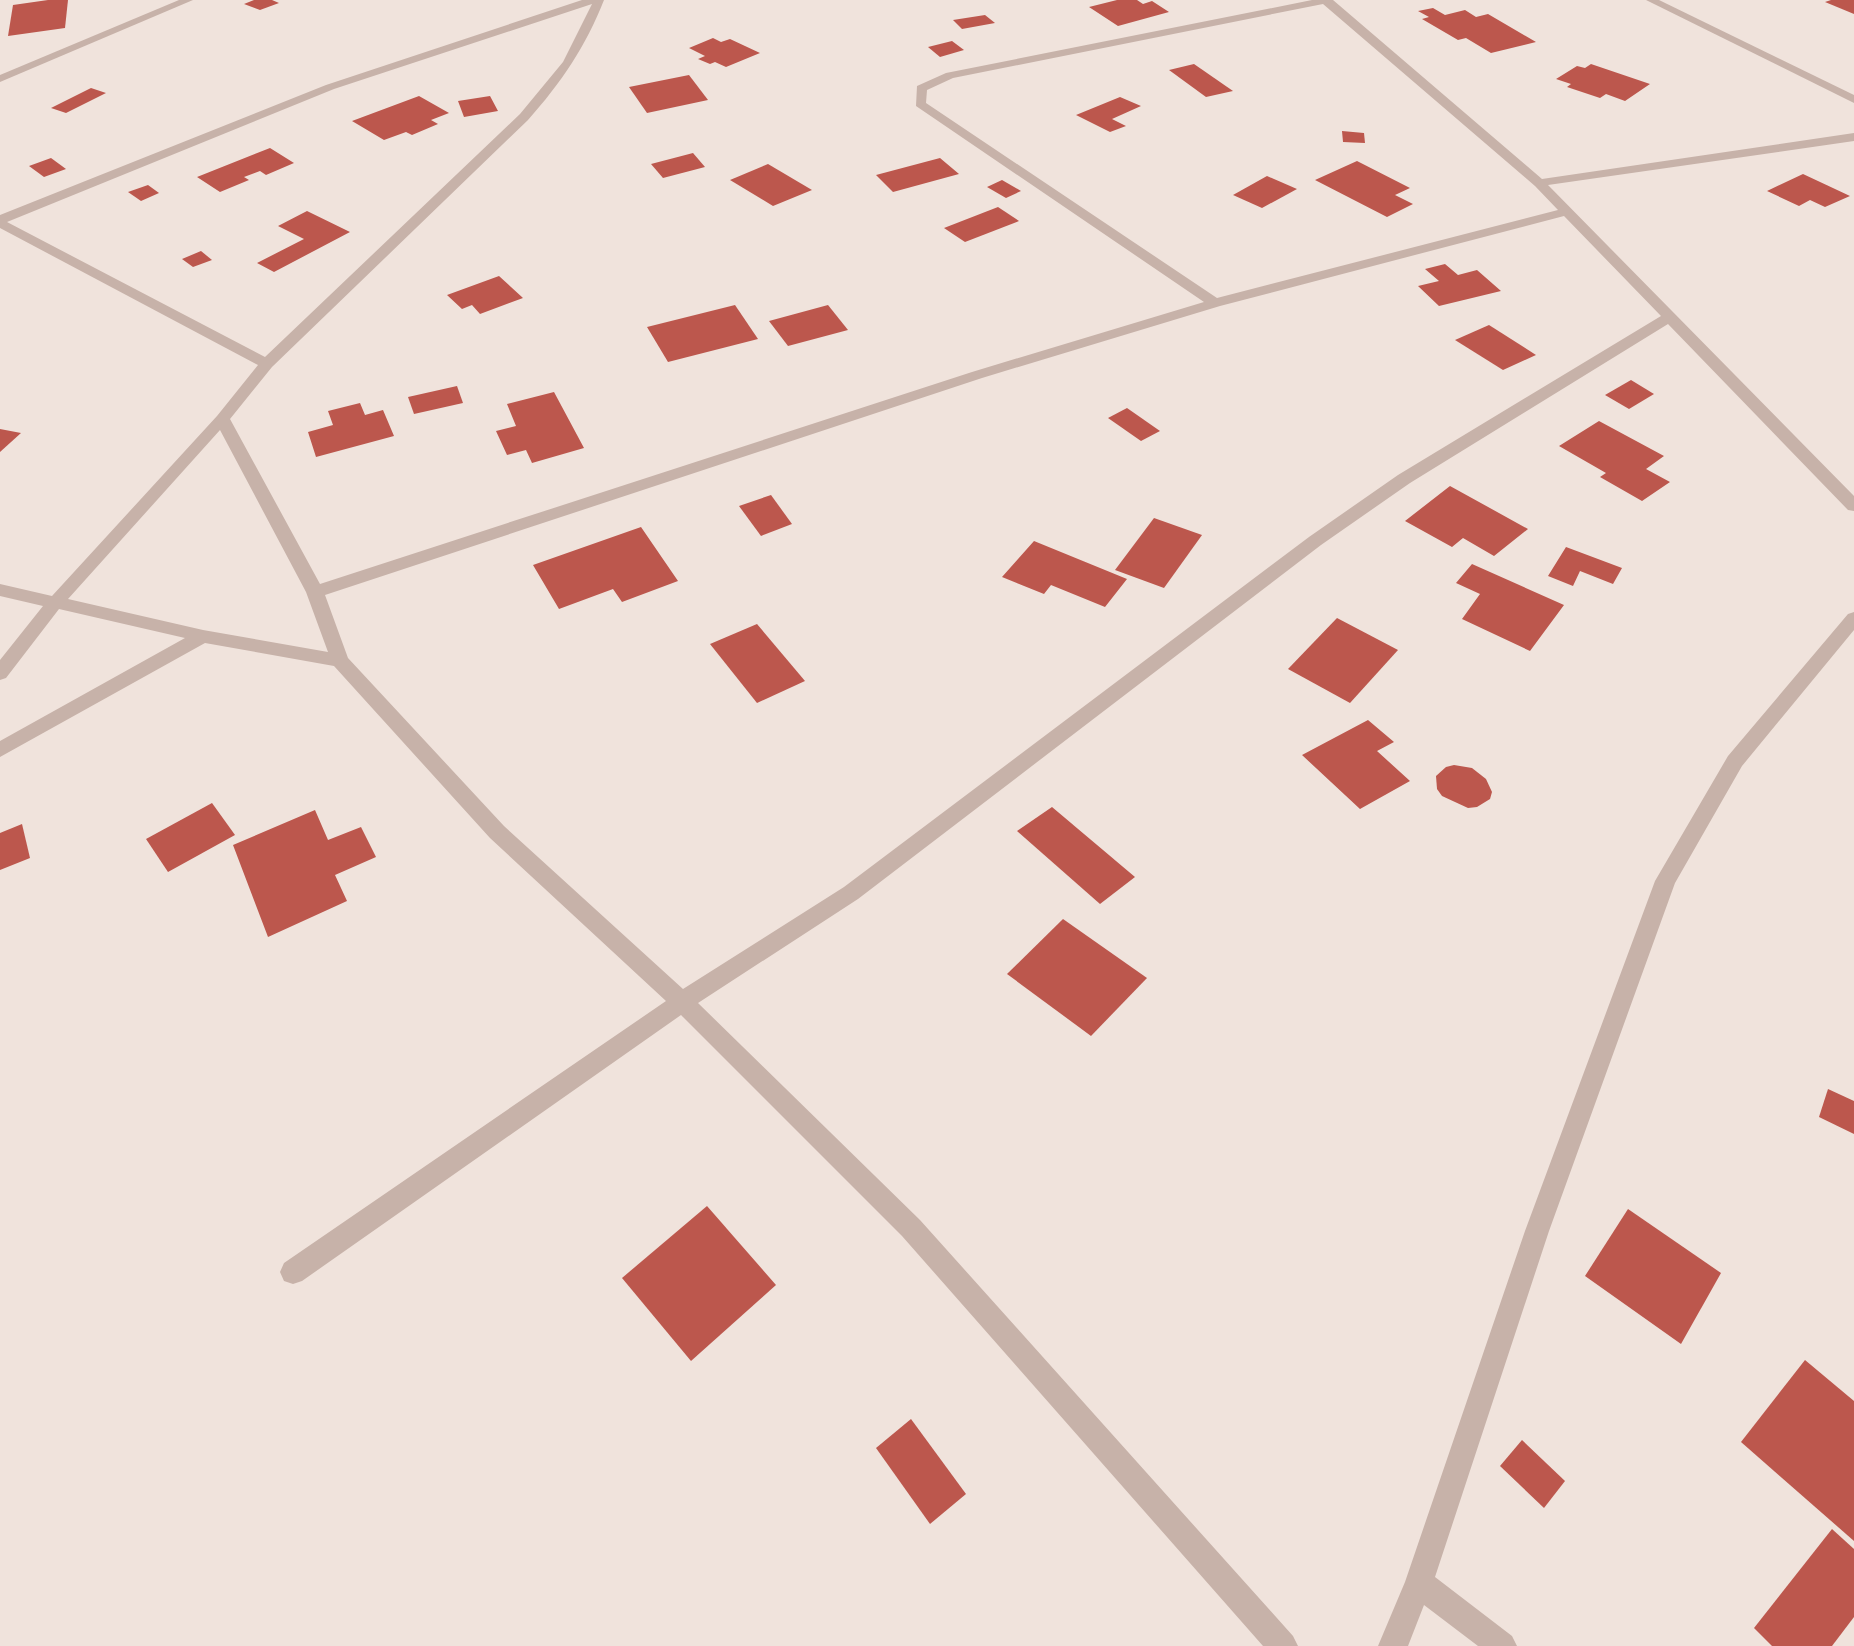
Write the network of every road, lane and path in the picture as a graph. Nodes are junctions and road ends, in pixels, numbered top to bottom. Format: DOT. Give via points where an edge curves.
graph roads {
  1 [pos="188,0"];
  2 [pos="596,0"];
  3 [pos="1326,0"];
  4 [pos="1651,0"];
  5 [pos="0,79"];
  6 [pos="1854,99"];
  7 [pos="1854,137"];
  8 [pos="1539,183"];
  9 [pos="1564,212"];
  10 [pos="0,222"];
  11 [pos="1215,303"];
  12 [pos="1668,318"];
  13 [pos="267,364"];
  14 [pos="222,419"];
  15 [pos="1853,502"];
  16 [pos="0,590"];
  17 [pos="315,592"];
  18 [pos="54,604"];
  19 [pos="1854,618"];
  20 [pos="203,636"];
  21 [pos="340,661"];
  22 [pos="0,673"];
  23 [pos="0,750"];
  24 [pos="682,1002"];
  25 [pos="293,1272"];
  26 [pos="1419,1583"];
  27 [pos="1283,1646"];
  28 [pos="1393,1646"];
  29 [pos="1502,1646"];
  1 -- 5 [label="street"];
  2 -- 10 [label="street" via="330,87"];
  2 -- 13 [label="street" via="583,41 560,78"];
  3 -- 8 [label="street"];
  3 -- 11 [label="street" via="950,75 921,88 920,104"];
  4 -- 6 [label="street"];
  7 -- 8 [label="street"];
  8 -- 9 [label="street"];
  9 -- 11 [label="street"];
  9 -- 12 [label="street"];
  10 -- 13 [label="street"];
  11 -- 17 [label="street" via="977,375"];
  12 -- 15 [label="street"];
  12 -- 24 [label="street" via="1404,479 851,893"];
  13 -- 14 [label="street"];
  14 -- 17 [label="street"];
  14 -- 18 [label="street"];
  16 -- 18 [label="street"];
  17 -- 21 [label="street"];
  18 -- 20 [label="street"];
  18 -- 22 [label="street"];
  19 -- 26 [label="street" via="1735,761 1665,881 1537,1231"];
  20 -- 21 [label="street"];
  20 -- 23 [label="street"];
  21 -- 24 [label="street" via="497,832"];
  24 -- 25 [label="street"];
  24 -- 27 [label="street" via="911,1228"];
  26 -- 28 [label="street"];
  26 -- 29 [label="street"];
}
